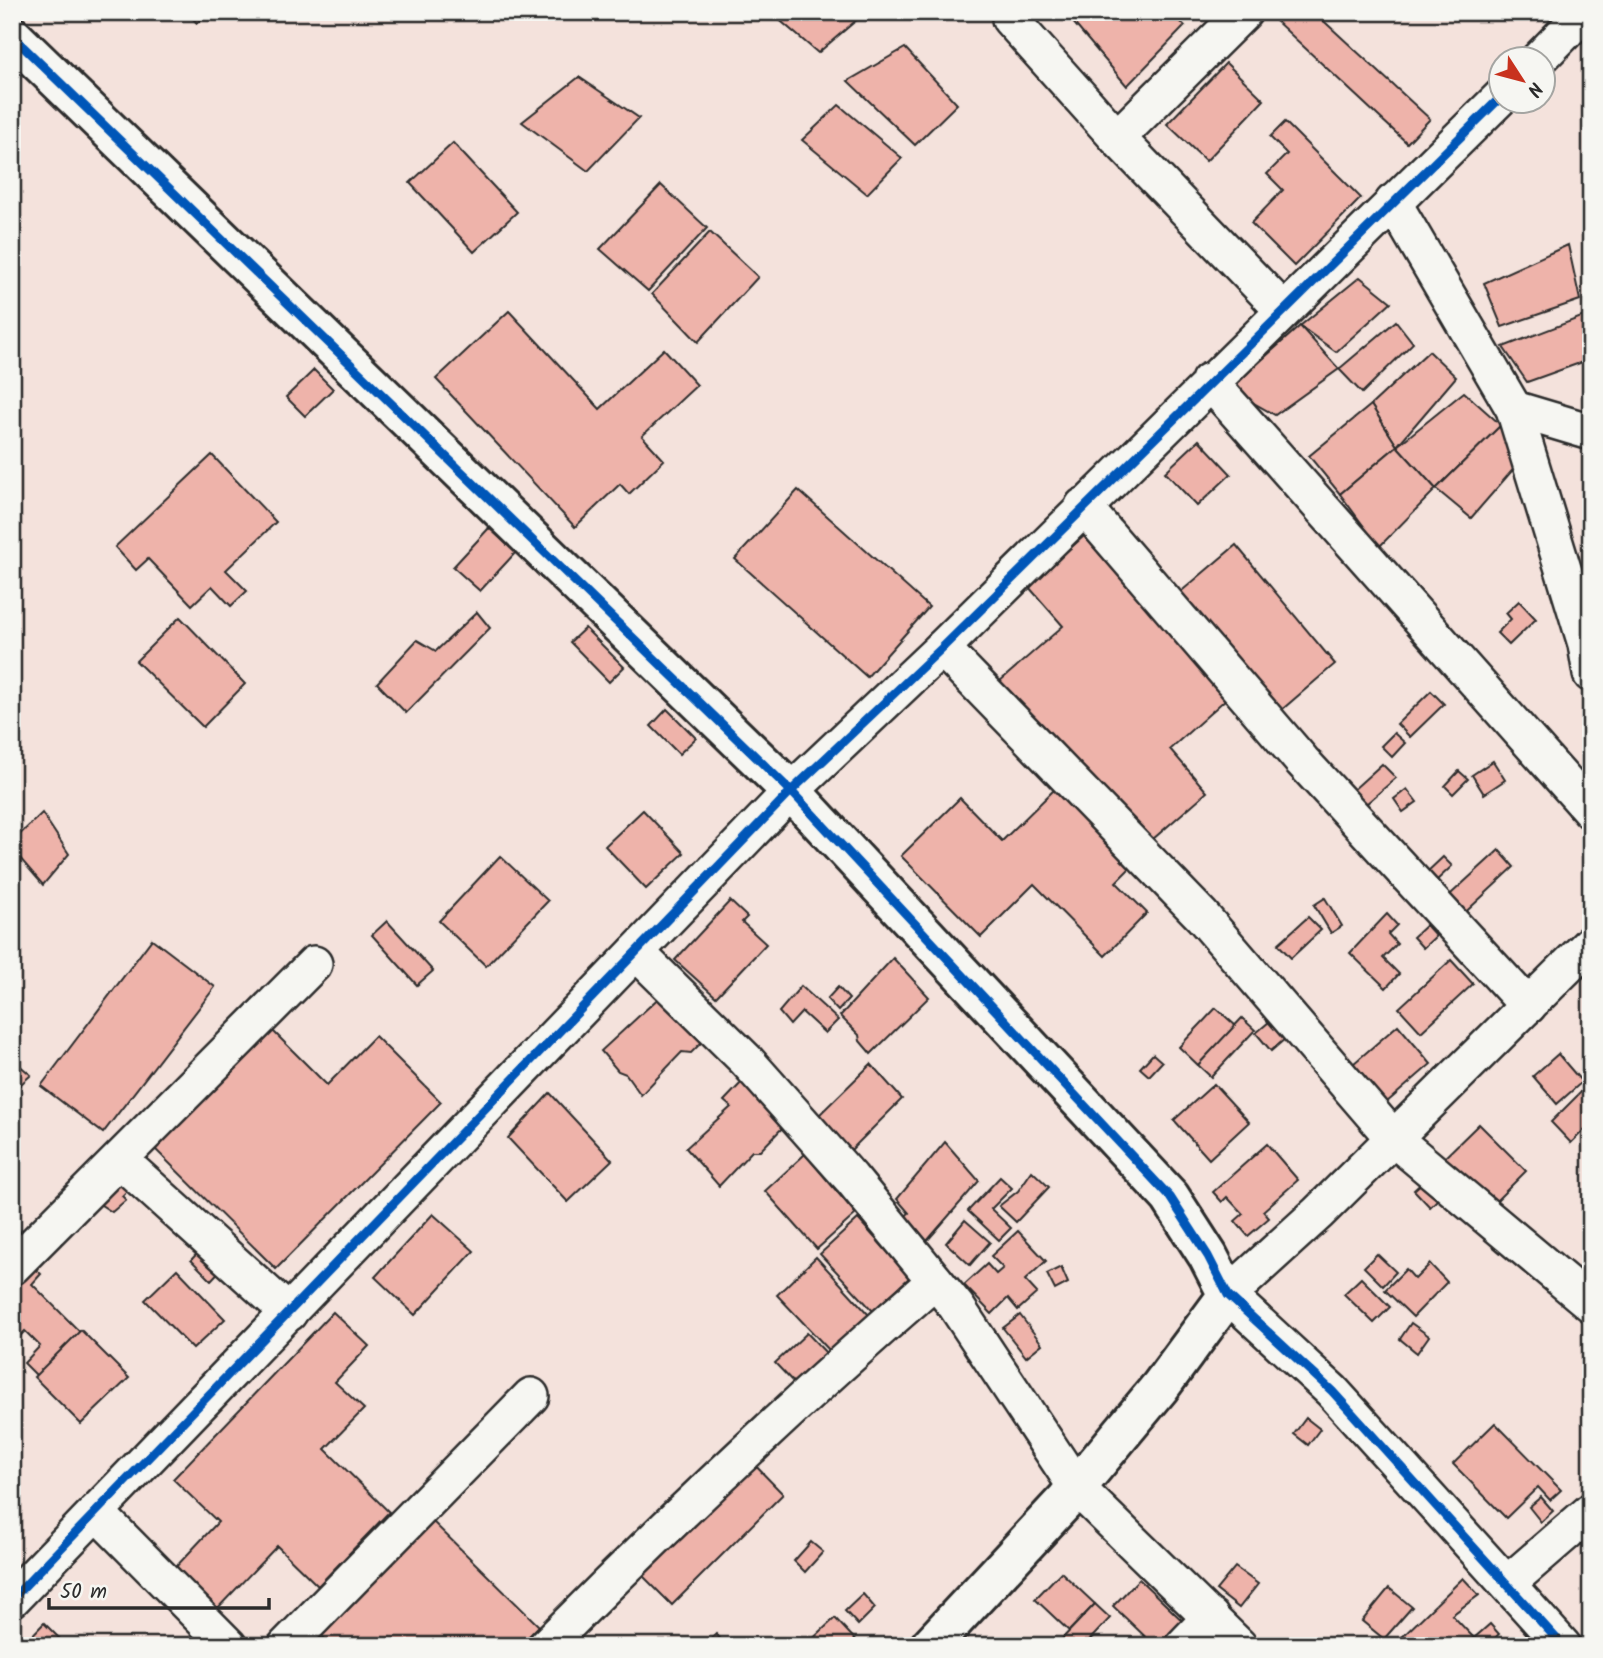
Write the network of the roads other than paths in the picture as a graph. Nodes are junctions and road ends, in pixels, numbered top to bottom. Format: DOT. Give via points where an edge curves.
graph roads {
  1 [pos="1244,12"];
  2 [pos="1586,12"];
  3 [pos="1010,19"];
  4 [pos="12,36"];
  5 [pos="1552,46"];
  6 [pos="1488,110"];
  7 [pos="1117,138"];
  8 [pos="1393,202"];
  9 [pos="1283,310"];
  10 [pos="1209,382"];
  11 [pos="1514,410"];
  12 [pos="1591,432"];
  13 [pos="1083,506"];
  14 [pos="942,648"];
  15 [pos="1591,674"];
  16 [pos="791,791"];
  17 [pos="1591,810"];
  18 [pos="1591,943"];
  19 [pos="636,952"];
  20 [pos="314,964"];
  21 [pos="1528,1006"];
  22 [pos="1394,1139"];
  23 [pos="120,1160"];
  24 [pos="12,1267"];
  25 [pos="935,1280"];
  26 [pos="1228,1295"];
  27 [pos="1591,1304"];
  28 [pos="289,1313"];
  29 [pos="531,1396"];
  30 [pos="1076,1487"];
  31 [pos="1591,1511"];
  32 [pos="96,1512"];
  33 [pos="1508,1583"];
  34 [pos="12,1599"];
  35 [pos="1211,1617"];
  36 [pos="229,1646"];
  37 [pos="286,1646"];
  38 [pos="546,1646"];
  39 [pos="930,1646"];
  40 [pos="1183,1646"];
  41 [pos="1239,1646"];
  42 [pos="1563,1646"];
  1 -- 7 [label="street"];
  2 -- 5 [label="street"];
  3 -- 7 [label="street"];
  4 -- 16 [label="street"];
  6 -- 8 [label="street"];
  7 -- 9 [label="street"];
  8 -- 9 [label="street"];
  8 -- 11 [label="street"];
  9 -- 10 [label="street"];
  10 -- 13 [label="street"];
  10 -- 17 [label="street"];
  11 -- 12 [label="street"];
  11 -- 15 [label="street" via="1586,644"];
  13 -- 14 [label="street"];
  13 -- 21 [label="street" via="1301,761"];
  14 -- 16 [label="street"];
  14 -- 22 [label="street" via="1202,916"];
  16 -- 19 [label="street"];
  16 -- 26 [label="street" via="1170,1197"];
  18 -- 21 [label="street"];
  19 -- 25 [label="street" via="746,1060"];
  19 -- 28 [label="street"];
  20 -- 23 [label="street"];
  21 -- 22 [label="street"];
  22 -- 26 [label="street"];
  22 -- 27 [label="street"];
  23 -- 24 [label="street"];
  23 -- 28 [label="street"];
  25 -- 30 [label="street"];
  25 -- 38 [label="street" via="808,1391"];
  26 -- 30 [label="street" via="1160,1387"];
  26 -- 33 [label="street" via="1332,1391"];
  28 -- 32 [label="street"];
  29 -- 37 [label="street"];
  30 -- 35 [label="street"];
  30 -- 39 [label="street"];
  31 -- 33 [label="street"];
  32 -- 34 [label="street"];
  32 -- 36 [label="street"];
  33 -- 42 [label="street"];
  35 -- 40 [label="street"];
  35 -- 41 [label="street"];
}
